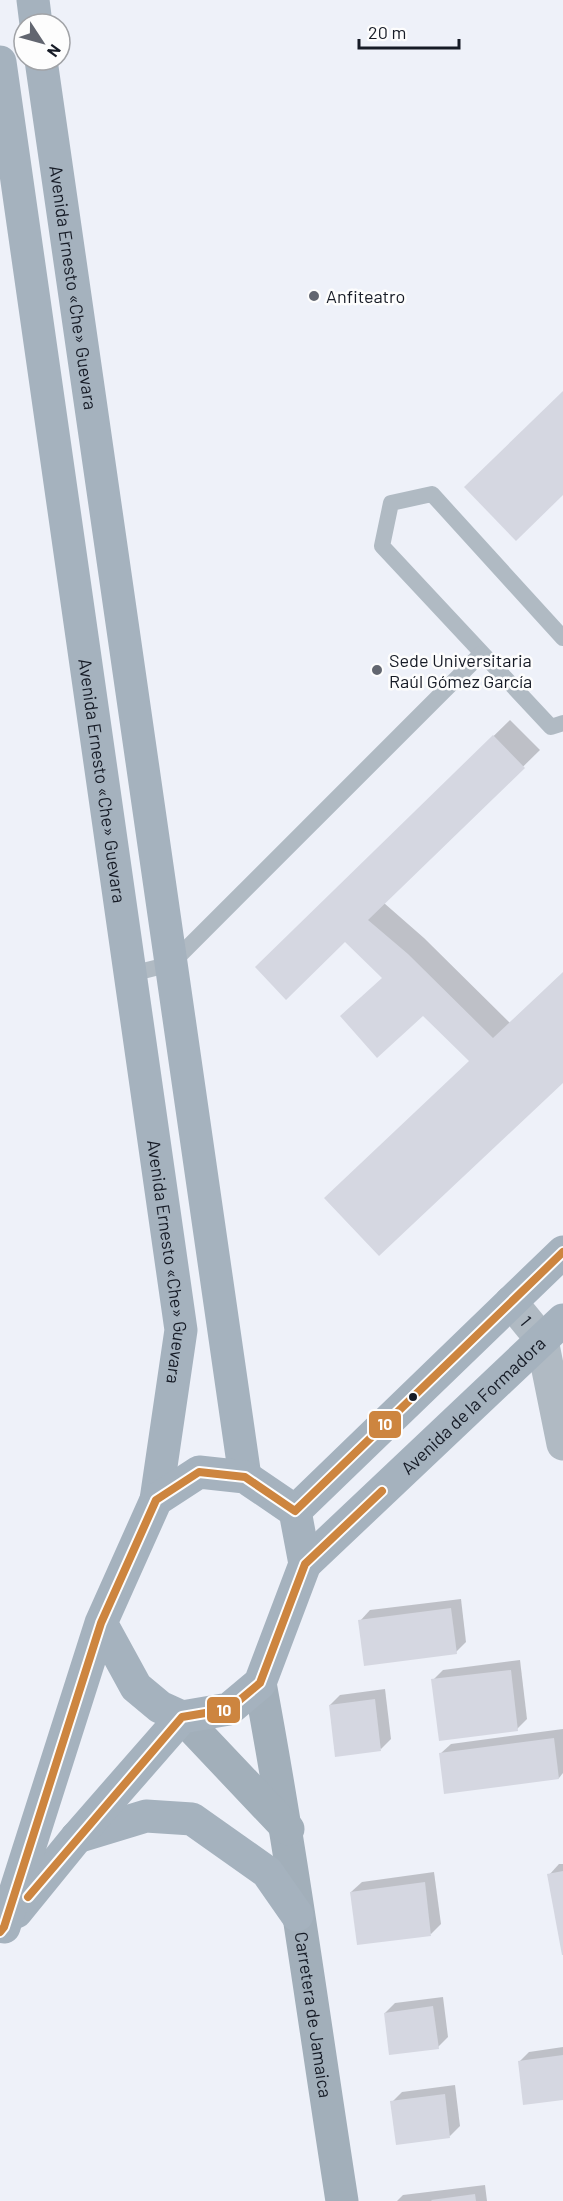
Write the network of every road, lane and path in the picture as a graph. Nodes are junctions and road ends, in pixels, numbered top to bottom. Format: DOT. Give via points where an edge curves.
graph roads {
  1 [pos="0,62"];
  2 [pos="43,72"];
  3 [pos="563,638"];
  4 [pos="481,654"];
  5 [pos="563,723"];
  6 [pos="171,964"];
  7 [pos="131,974"];
  8 [pos="563,1252"];
  9 [pos="511,1302"];
  10 [pos="553,1330"];
  11 [pos="563,1444"];
  12 [pos="245,1478"];
  13 [pos="156,1500"];
  14 [pos="295,1512"];
  15 [pos="305,1564"];
  16 [pos="101,1623"];
  17 [pos="260,1683"];
  18 [pos="182,1717"];
  19 [pos="288,1829"];
  20 [pos="77,1837"];
  21 [pos="297,1915"];
  22 [pos="2,1930"];
  23 [pos="342,2201"];
  1 -- 7 [label="main road, Avenida Ernesto «Che» Guevara"];
  2 -- 6 [label="main road, Avenida Ernesto «Che» Guevara"];
  3 -- 4 [label="lane" via="432,494 391,503 382,546"];
  4 -- 5 [label="lane" via="551,727"];
  4 -- 6 [label="lane"];
  6 -- 7 [label="lane"];
  6 -- 12 [label="main road, Avenida Ernesto «Che» Guevara"];
  7 -- 13 [label="main road, Avenida Ernesto «Che» Guevara" via="181,1330"];
  8 -- 9 [label="main road"];
  9 -- 10 [label="street, 1"];
  9 -- 14 [label="main road"];
  10 -- 11 [label="street, 1"];
  10 -- 15 [label="main road, Avenida de la Formadora"];
  12 -- 13 [label="main road" via="199,1472"];
  12 -- 14 [label="main road"];
  13 -- 16 [label="main road, Avenida Ernesto «Che» Guevara"];
  14 -- 15 [label="main road"];
  15 -- 17 [label="main road"];
  16 -- 18 [label="main road" via="136,1687 160,1707"];
  16 -- 22 [label="main road, Avenida Ernesto «Che» Guevara"];
  17 -- 18 [label="main road" via="229,1709"];
  17 -- 19 [label="main road, Carretera de Jamaica"];
  18 -- 19 [label="main road"];
  18 -- 20 [label="main road"];
  19 -- 21 [label="main road, Carretera de Jamaica"];
  20 -- 21 [label="main road" via="146,1816 192,1819 267,1872"];
  20 -- 22 [label="main road"];
  21 -- 23 [label="main road, Carretera de Jamaica"];
}
